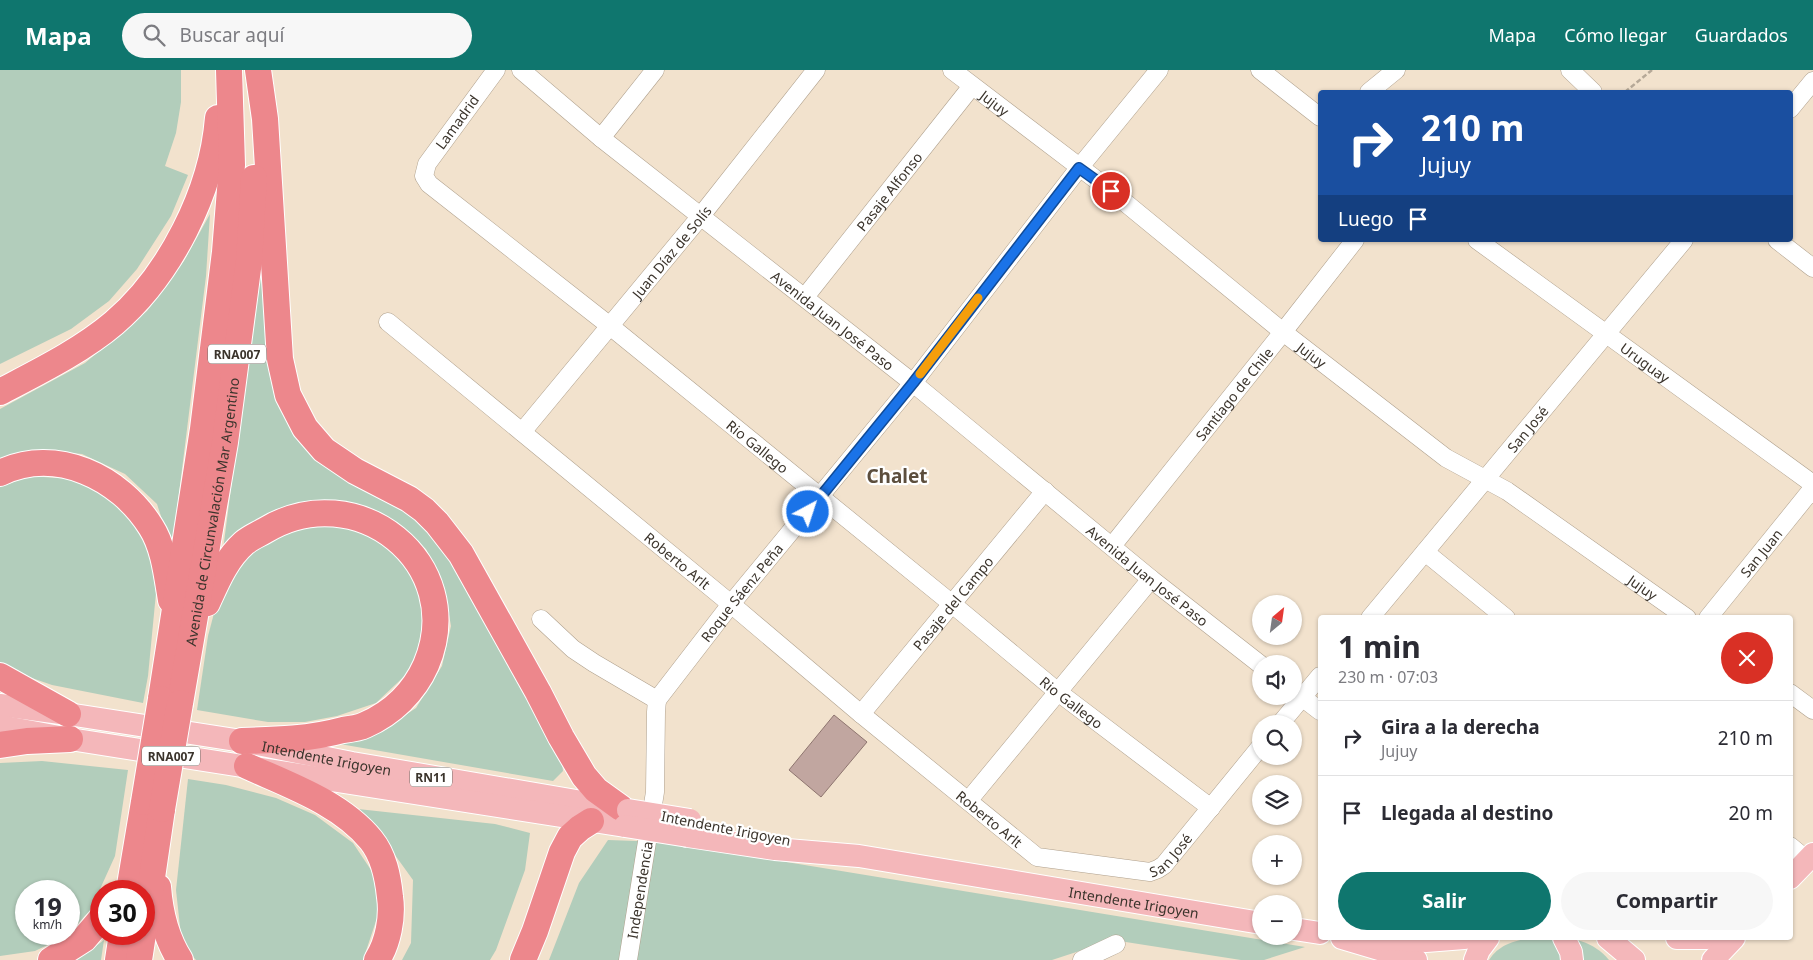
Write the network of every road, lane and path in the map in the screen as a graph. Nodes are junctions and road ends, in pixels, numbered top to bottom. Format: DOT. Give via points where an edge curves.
graph roads {
  1 [pos="218,70"];
  2 [pos="229,70"];
  3 [pos="252,70"];
  4 [pos="258,70"];
  5 [pos="496,70"];
  6 [pos="521,70"];
  7 [pos="655,70"];
  8 [pos="816,70"];
  9 [pos="952,70"];
  10 [pos="1159,70"];
  11 [pos="1260,70"];
  12 [pos="1396,70"];
  13 [pos="1570,70"];
  14 [pos="1652,70"];
  15 [pos="1813,81"];
  16 [pos="972,86"];
  17 [pos="1371,90"];
  18 [pos="1591,90"];
  19 [pos="1627,90"];
  20 [pos="1793,105"];
  21 [pos="1318,115"];
  22 [pos="601,138"];
  23 [pos="1079,168"];
  24 [pos="424,176"];
  25 [pos="700,216"];
  26 [pos="1353,242"];
  27 [pos="1480,242"];
  28 [pos="1682,242"];
  29 [pos="1780,242"];
  30 [pos="1813,268"];
  31 [pos="805,297"];
  32 [pos="388,322"];
  33 [pos="610,326"];
  34 [pos="1284,332"];
  35 [pos="1606,335"];
  36 [pos="913,383"];
  37 [pos="0,392"];
  38 [pos="522,432"];
  39 [pos="0,473"];
  40 [pos="1485,480"];
  41 [pos="1813,486"];
  42 [pos="1045,491"];
  43 [pos="820,496"];
  44 [pos="1112,546"];
  45 [pos="1425,552"];
  46 [pos="1151,579"];
  47 [pos="951,603"];
  48 [pos="731,604"];
  49 [pos="1372,615"];
  50 [pos="1502,615"];
  51 [pos="1683,615"];
  52 [pos="1710,615"];
  53 [pos="542,619"];
  54 [pos="183,628"];
  55 [pos="1252,658"];
  56 [pos="0,676"];
  57 [pos="1318,678"];
  58 [pos="1302,691"];
  59 [pos="1058,692"];
  60 [pos="1793,695"];
  61 [pos="1302,697"];
  62 [pos="657,700"];
  63 [pos="0,705"];
  64 [pos="1318,709"];
  65 [pos="1813,710"];
  66 [pos="68,714"];
  67 [pos="860,714"];
  68 [pos="0,726"];
  69 [pos="70,739"];
  70 [pos="0,745"];
  71 [pos="245,754"];
  72 [pos="1252,757"];
  73 [pos="968,802"];
  74 [pos="1211,808"];
  75 [pos="625,815"];
  76 [pos="591,821"];
  77 [pos="1793,848"];
  78 [pos="145,856"];
  79 [pos="1037,857"];
  80 [pos="1810,857"];
  81 [pos="1793,875"];
  82 [pos="126,880"];
  83 [pos="134,880"];
  84 [pos="145,880"];
  85 [pos="1252,921"];
  86 [pos="1302,930"];
  87 [pos="90,932"];
  88 [pos="1318,933"];
  89 [pos="1349,940"];
  90 [pos="1404,940"];
  91 [pos="1439,940"];
  92 [pos="1486,940"];
  93 [pos="1565,940"];
  94 [pos="1732,940"];
  95 [pos="1612,941"];
  96 [pos="1116,944"];
  97 [pos="120,945"];
  98 [pos="142,945"];
  99 [pos="51,960"];
  100 [pos="118,960"];
  101 [pos="139,960"];
  102 [pos="180,960"];
  103 [pos="378,960"];
  104 [pos="523,960"];
  105 [pos="628,960"];
  106 [pos="1082,960"];
  107 [pos="1416,960"];
  108 [pos="1475,960"];
  109 [pos="1572,960"];
  110 [pos="1634,960"];
  111 [pos="1713,960"];
  1 -- 37 [label="highway" via="216,143 210,169 183,234 157,275 114,323 88,342"];
  2 -- 54 [label="highway, Avenida de Circunvalación Mar Argentino / RNA007" via="232,165 225,252"];
  3 -- 54 [label="highway, Avenida de Circunvalación Mar Argentino / RNA007" via="254,168 249,260 225,442"];
  4 -- 75 [label="highway" via="265,119 280,359 288,394 305,428 324,450 354,471 409,499 437,523 461,554 584,776"];
  5 -- 24 [label="street, Lamadrid" via="427,164"];
  6 -- 22 [label="street, Avenida Juan José Paso"];
  7 -- 22 [label="street"];
  8 -- 25 [label="street, Juan Díaz de Solís"];
  9 -- 16 [label="street, Jujuy"];
  10 -- 23 [label="street, Roque Sáenz Peña"];
  11 -- 21 [label="street"];
  12 -- 17 [label="street"];
  13 -- 18 [label="street"];
  14 -- 19 [label="path"];
  15 -- 20 [label="street"];
  16 -- 23 [label="street, Jujuy"];
  16 -- 31 [label="street, Pasaje Alfonso"];
  22 -- 25 [label="street, Avenida Juan José Paso"];
  23 -- 34 [label="street, Jujuy"];
  23 -- 36 [label="street, Roque Sáenz Peña"];
  24 -- 33 [label="street, Rio Gallego" via="429,184"];
  25 -- 31 [label="street, Avenida Juan José Paso"];
  25 -- 33 [label="street, Juan Díaz de Solís"];
  26 -- 34 [label="street, Santiago de Chile"];
  27 -- 35 [label="street, Uruguay"];
  28 -- 35 [label="street, San José"];
  29 -- 30 [label="street"];
  31 -- 36 [label="street, Avenida Juan José Paso"];
  32 -- 38 [label="street, Roberto Arlt"];
  33 -- 38 [label="street, Juan Díaz de Solís"];
  33 -- 43 [label="street, Rio Gallego"];
  34 -- 40 [label="street, Jujuy" via="1446,458"];
  34 -- 44 [label="street, Santiago de Chile"];
  35 -- 40 [label="street, San José"];
  35 -- 41 [label="street, Uruguay"];
  36 -- 42 [label="street, Avenida Juan José Paso"];
  36 -- 43 [label="street, Roque Sáenz Peña"];
  38 -- 48 [label="street, Roberto Arlt"];
  39 -- 54 [label="highway" via="35,462 56,463 83,470 109,482 133,503 152,527"];
  40 -- 45 [label="street, San José"];
  40 -- 51 [label="street, Jujuy" via="1508,491"];
  41 -- 52 [label="street, San Juan"];
  42 -- 44 [label="street, Avenida Juan José Paso"];
  42 -- 47 [label="street, Pasaje del Campo"];
  43 -- 47 [label="street, Rio Gallego"];
  43 -- 48 [label="street, Roque Sáenz Peña"];
  44 -- 46 [label="street, Avenida Juan José Paso"];
  45 -- 49 [label="street, San José"];
  45 -- 50 [label="street"];
  46 -- 55 [label="street, Avenida Juan José Paso"];
  46 -- 59 [label="street"];
  47 -- 59 [label="street, Rio Gallego"];
  47 -- 67 [label="street, Pasaje del Campo"];
  48 -- 62 [label="street, Roque Sáenz Peña"];
  48 -- 67 [label="street, Roberto Arlt"];
  53 -- 62 [label="street" via="573,649"];
  54 -- 71 [label="highway" via="230,558 245,542 276,523 312,512 348,514 380,526 406,547 425,574 434,596 436,622 432,651 420,679 401,702 365,725"];
  54 -- 78 [label="highway, Avenida de Circunvalación Mar Argentino / RNA007, bridge"];
  56 -- 66 [label="highway"];
  57 -- 58 [label="street"];
  59 -- 73 [label="street"];
  59 -- 74 [label="street, Rio Gallego"];
  60 -- 65 [label="street"];
  61 -- 64 [label="street"];
  62 -- 105 [label="street, Independencia" via="656,792"];
  63 -- 66 [label="main road, Intendente Irigoyen / RN11"];
  66 -- 71 [label="main road, Intendente Irigoyen / RN11"];
  67 -- 73 [label="street, Roberto Arlt"];
  68 -- 69 [label="main road, Intendente Irigoyen / RN11"];
  69 -- 70 [label="highway"];
  69 -- 71 [label="main road, Intendente Irigoyen / RN11"];
  71 -- 75 [label="main road, Intendente Irigoyen / RN11" via="352,763"];
  71 -- 76 [label="main road, Intendente Irigoyen / RN11" via="360,785"];
  71 -- 103 [label="highway" via="290,785 335,808 371,840 386,871 391,904 389,928"];
  72 -- 74 [label="street, San José"];
  73 -- 79 [label="street, Roberto Arlt"];
  74 -- 79 [label="street, San José" via="1164,865 1150,872"];
  75 -- 76 [label="main road, Intendente Irigoyen / RN11"];
  75 -- 85 [label="main road, Intendente Irigoyen / RN11, bridge" via="775,849 860,856"];
  76 -- 104 [label="highway" via="570,837 562,852 536,932"];
  77 -- 80 [label="street"];
  78 -- 82 [label="highway"];
  78 -- 83 [label="highway, RNA007"];
  78 -- 84 [label="highway, RNA007"];
  78 -- 102 [label="highway" via="172,948"];
  80 -- 81 [label="main road"];
  86 -- 88 [label="main road"];
  87 -- 99 [label="highway"];
  89 -- 107 [label="main road"];
  90 -- 91 [label="main road"];
  92 -- 108 [label="main road"];
  93 -- 109 [label="main road"];
  94 -- 111 [label="main road"];
  95 -- 110 [label="main road"];
  96 -- 106 [label="street"];
  97 -- 100 [label="highway"];
  98 -- 101 [label="highway, RNA007"];
}
